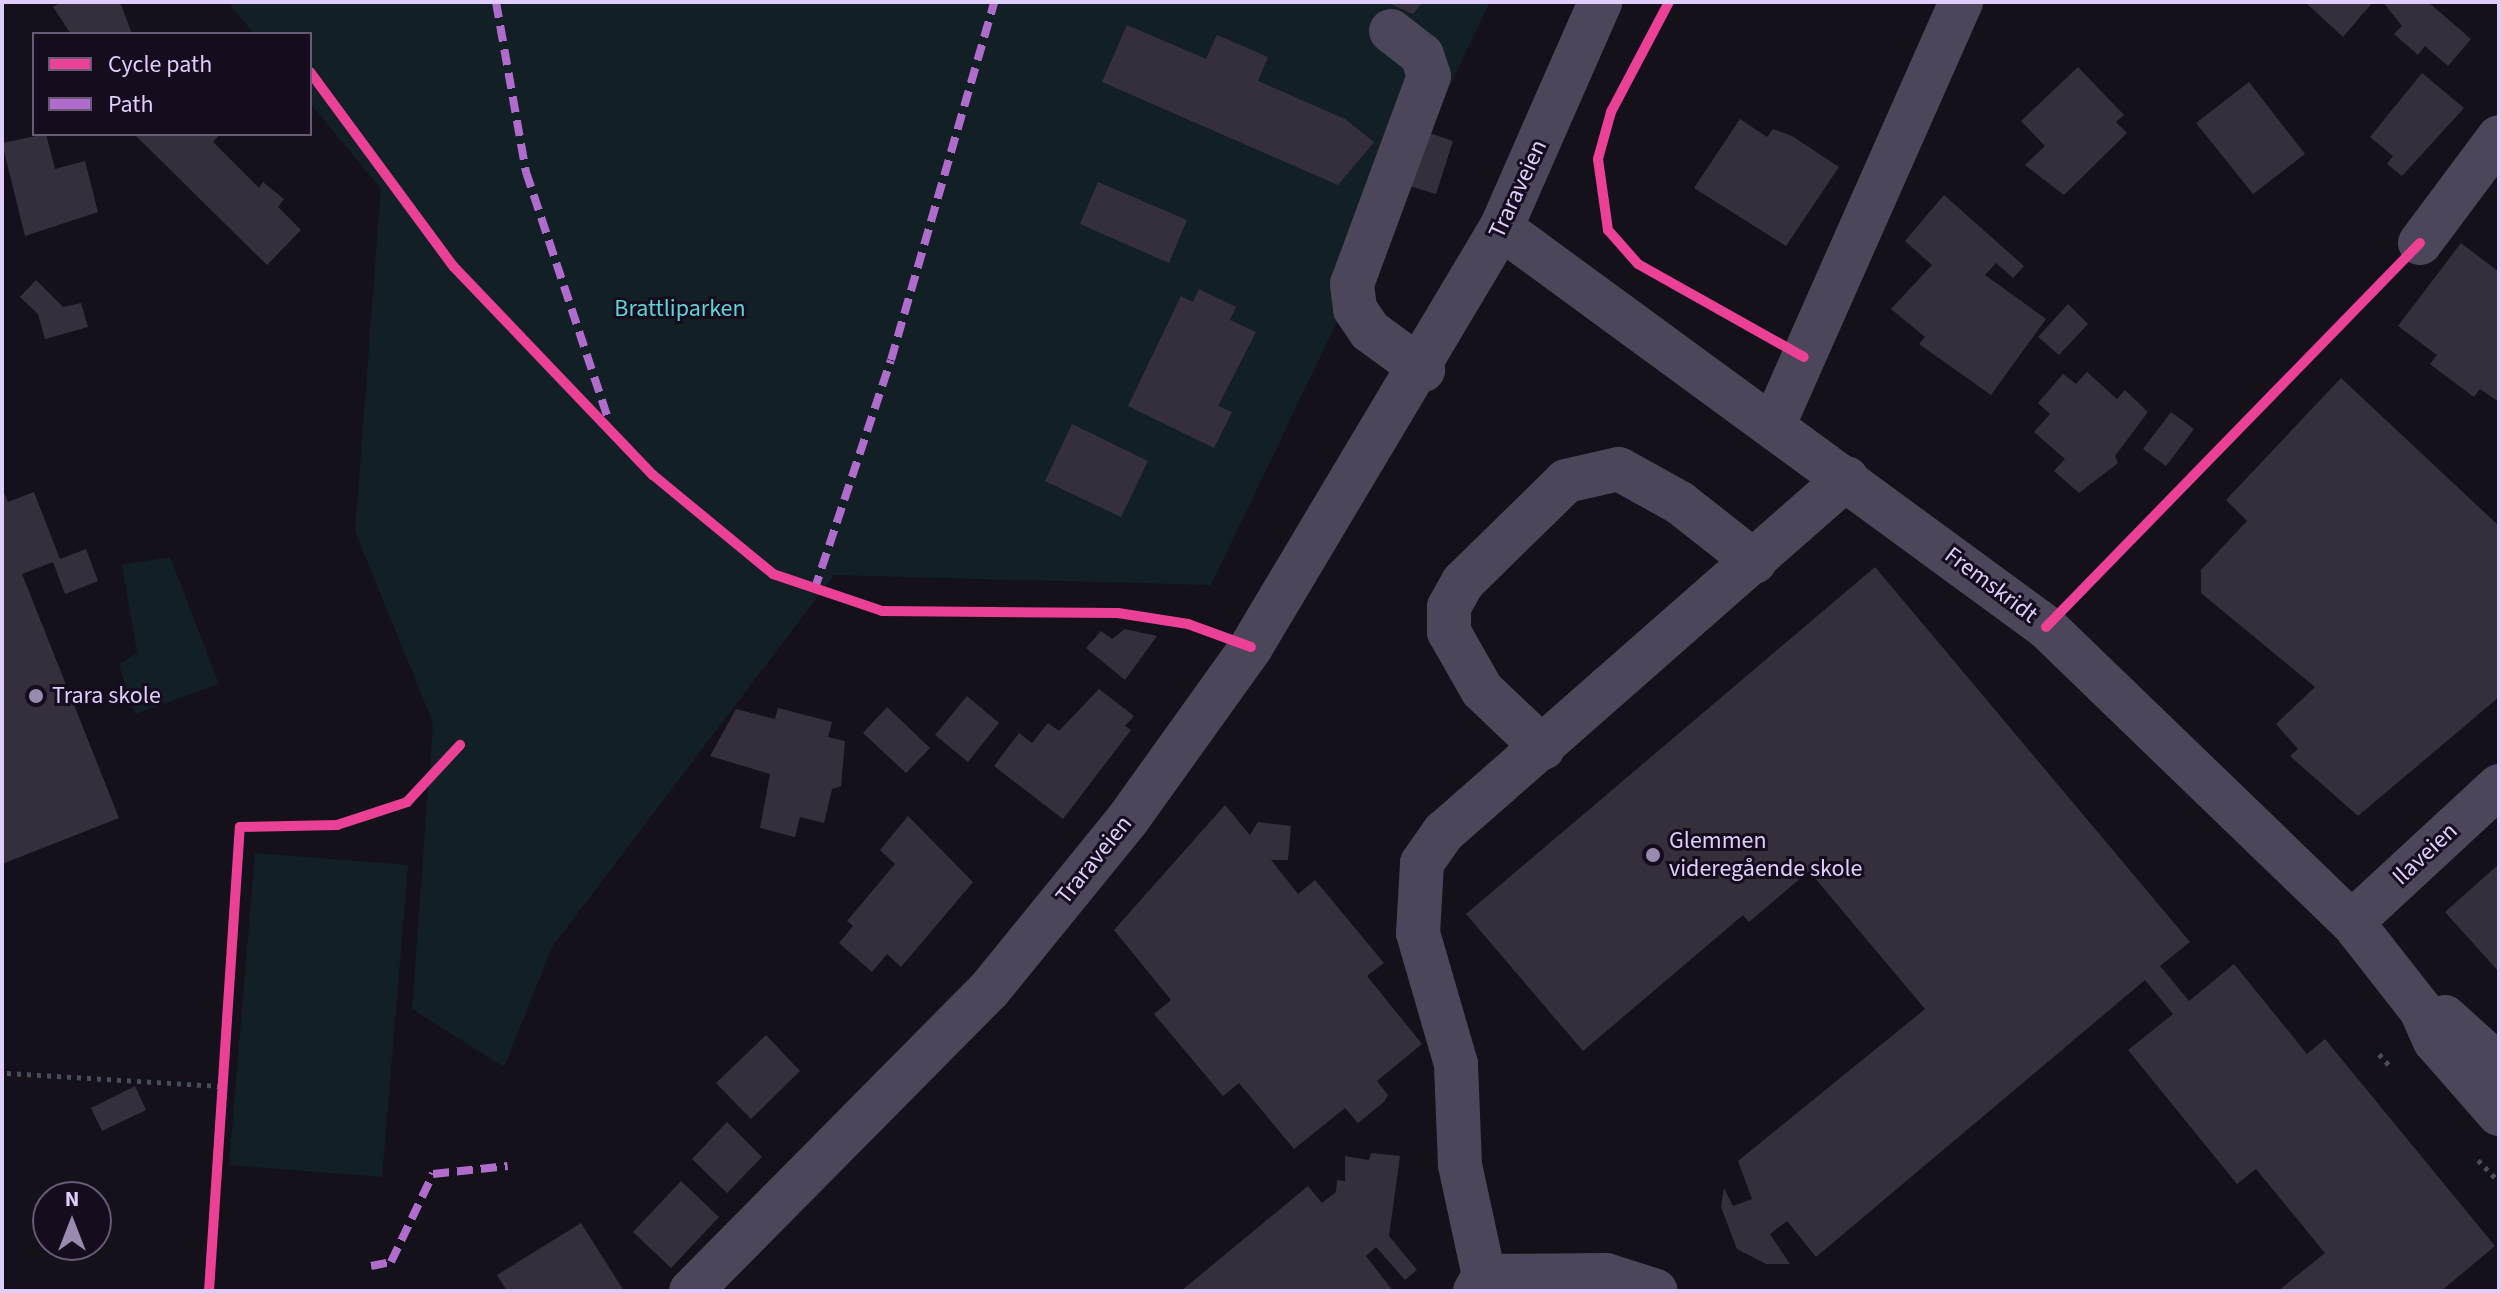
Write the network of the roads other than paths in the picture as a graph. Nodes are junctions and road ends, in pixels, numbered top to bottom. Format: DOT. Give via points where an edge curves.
graph roads {
  1 [pos="1600,2"];
  2 [pos="1961,2"];
  3 [pos="1391,31"];
  4 [pos="2499,137"];
  5 [pos="1501,228"];
  6 [pos="2420,243"];
  7 [pos="1423,370"];
  8 [pos="1774,424"];
  9 [pos="1847,478"];
  10 [pos="1755,562"];
  11 [pos="1543,748"];
  12 [pos="2499,786"];
  13 [pos="2352,922"];
  14 [pos="2421,1010"];
  15 [pos="2499,1066"];
  16 [pos="2499,1114"];
  17 [pos="1479,1284"];
  18 [pos="691,1291"];
  19 [pos="1656,1291"];
  1 -- 5 [label="street, Traraveien"];
  2 -- 8 [label="street"];
  3 -- 7 [label="street" via="1422,55 1429,76 1362,241 1353,297 1370,331"];
  4 -- 6 [label="street"];
  5 -- 7 [label="street, Traraveien"];
  5 -- 8 [label="street, Fremskridt"];
  7 -- 18 [label="street, Traraveien" via="1251,647 1128,819 989,990"];
  8 -- 9 [label="street, Fremskridt"];
  9 -- 10 [label="street"];
  9 -- 13 [label="street, Fremskridt" via="2046,627"];
  10 -- 11 [label="street"];
  10 -- 11 [label="street" via="1680,503 1619,469 1566,481 1463,582 1449,607 1449,632 1482,690"];
  11 -- 17 [label="street" via="1444,832 1422,863 1415,894 1418,933 1456,1064 1460,1165"];
  12 -- 13 [label="street, Ilaveien"];
  13 -- 14 [label="street, Fremskridt"];
  14 -- 15 [label="street" via="2455,1021"];
  14 -- 16 [label="street, Fremskridt" via="2435,1041"];
  17 -- 19 [label="street" via="1606,1275"];
}
